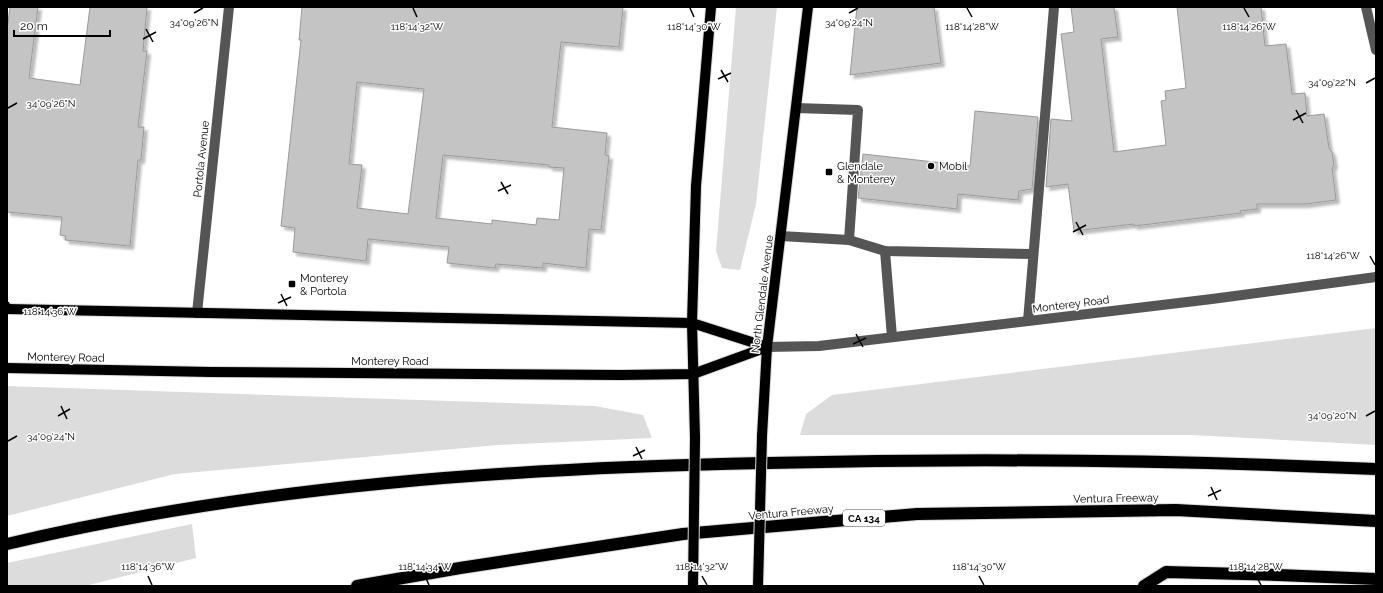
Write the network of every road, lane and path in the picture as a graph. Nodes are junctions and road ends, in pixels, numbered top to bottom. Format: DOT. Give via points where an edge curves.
graph roads {
  1 [pos="229,7"];
  2 [pos="712,7"];
  3 [pos="808,7"];
  4 [pos="1054,7"];
  5 [pos="1366,7"];
  6 [pos="1376,50"];
  7 [pos="796,108"];
  8 [pos="781,236"];
  9 [pos="849,240"];
  10 [pos="885,252"];
  11 [pos="1034,254"];
  12 [pos="1376,277"];
  13 [pos="7,309"];
  14 [pos="197,313"];
  15 [pos="1028,321"];
  16 [pos="692,323"];
  17 [pos="892,337"];
  18 [pos="767,348"];
  19 [pos="7,368"];
  20 [pos="693,374"];
  21 [pos="1376,469"];
  22 [pos="1376,521"];
  23 [pos="7,544"];
  24 [pos="1376,579"];
  25 [pos="357,586"];
  26 [pos="692,586"];
  27 [pos="758,586"];
  28 [pos="1144,586"];
  1 -- 14 [label="street, Portola Avenue"];
  2 -- 16 [label="main road" via="696,186"];
  3 -- 7 [label="main road, North Glendale Avenue"];
  4 -- 11 [label="street"];
  5 -- 6 [label="street"];
  7 -- 8 [label="main road, North Glendale Avenue"];
  7 -- 9 [label="street" via="858,110"];
  8 -- 9 [label="street"];
  8 -- 18 [label="main road, North Glendale Avenue"];
  9 -- 10 [label="street"];
  10 -- 11 [label="street"];
  10 -- 17 [label="street"];
  11 -- 15 [label="street"];
  12 -- 15 [label="street, Monterey Road"];
  13 -- 14 [label="main road, Monterey Road"];
  14 -- 16 [label="main road, Monterey Road"];
  15 -- 17 [label="street, Monterey Road"];
  16 -- 18 [label="main road, Monterey Road"];
  16 -- 20 [label="main road"];
  17 -- 18 [label="street, Monterey Road" via="820,346"];
  18 -- 20 [label="main road, Monterey Road"];
  18 -- 27 [label="main road, North Glendale Avenue, bridge"];
  19 -- 20 [label="main road, Monterey Road" via="218,372"];
  20 -- 26 [label="main road, bridge" via="695,438"];
  21 -- 23 [label="highway" via="963,460 640,466 364,485 220,503 102,523"];
  22 -- 25 [label="highway, Ventura Freeway / CA 134" via="1176,510 917,514 683,534"];
  24 -- 28 [label="highway" via="1166,572"];
}
